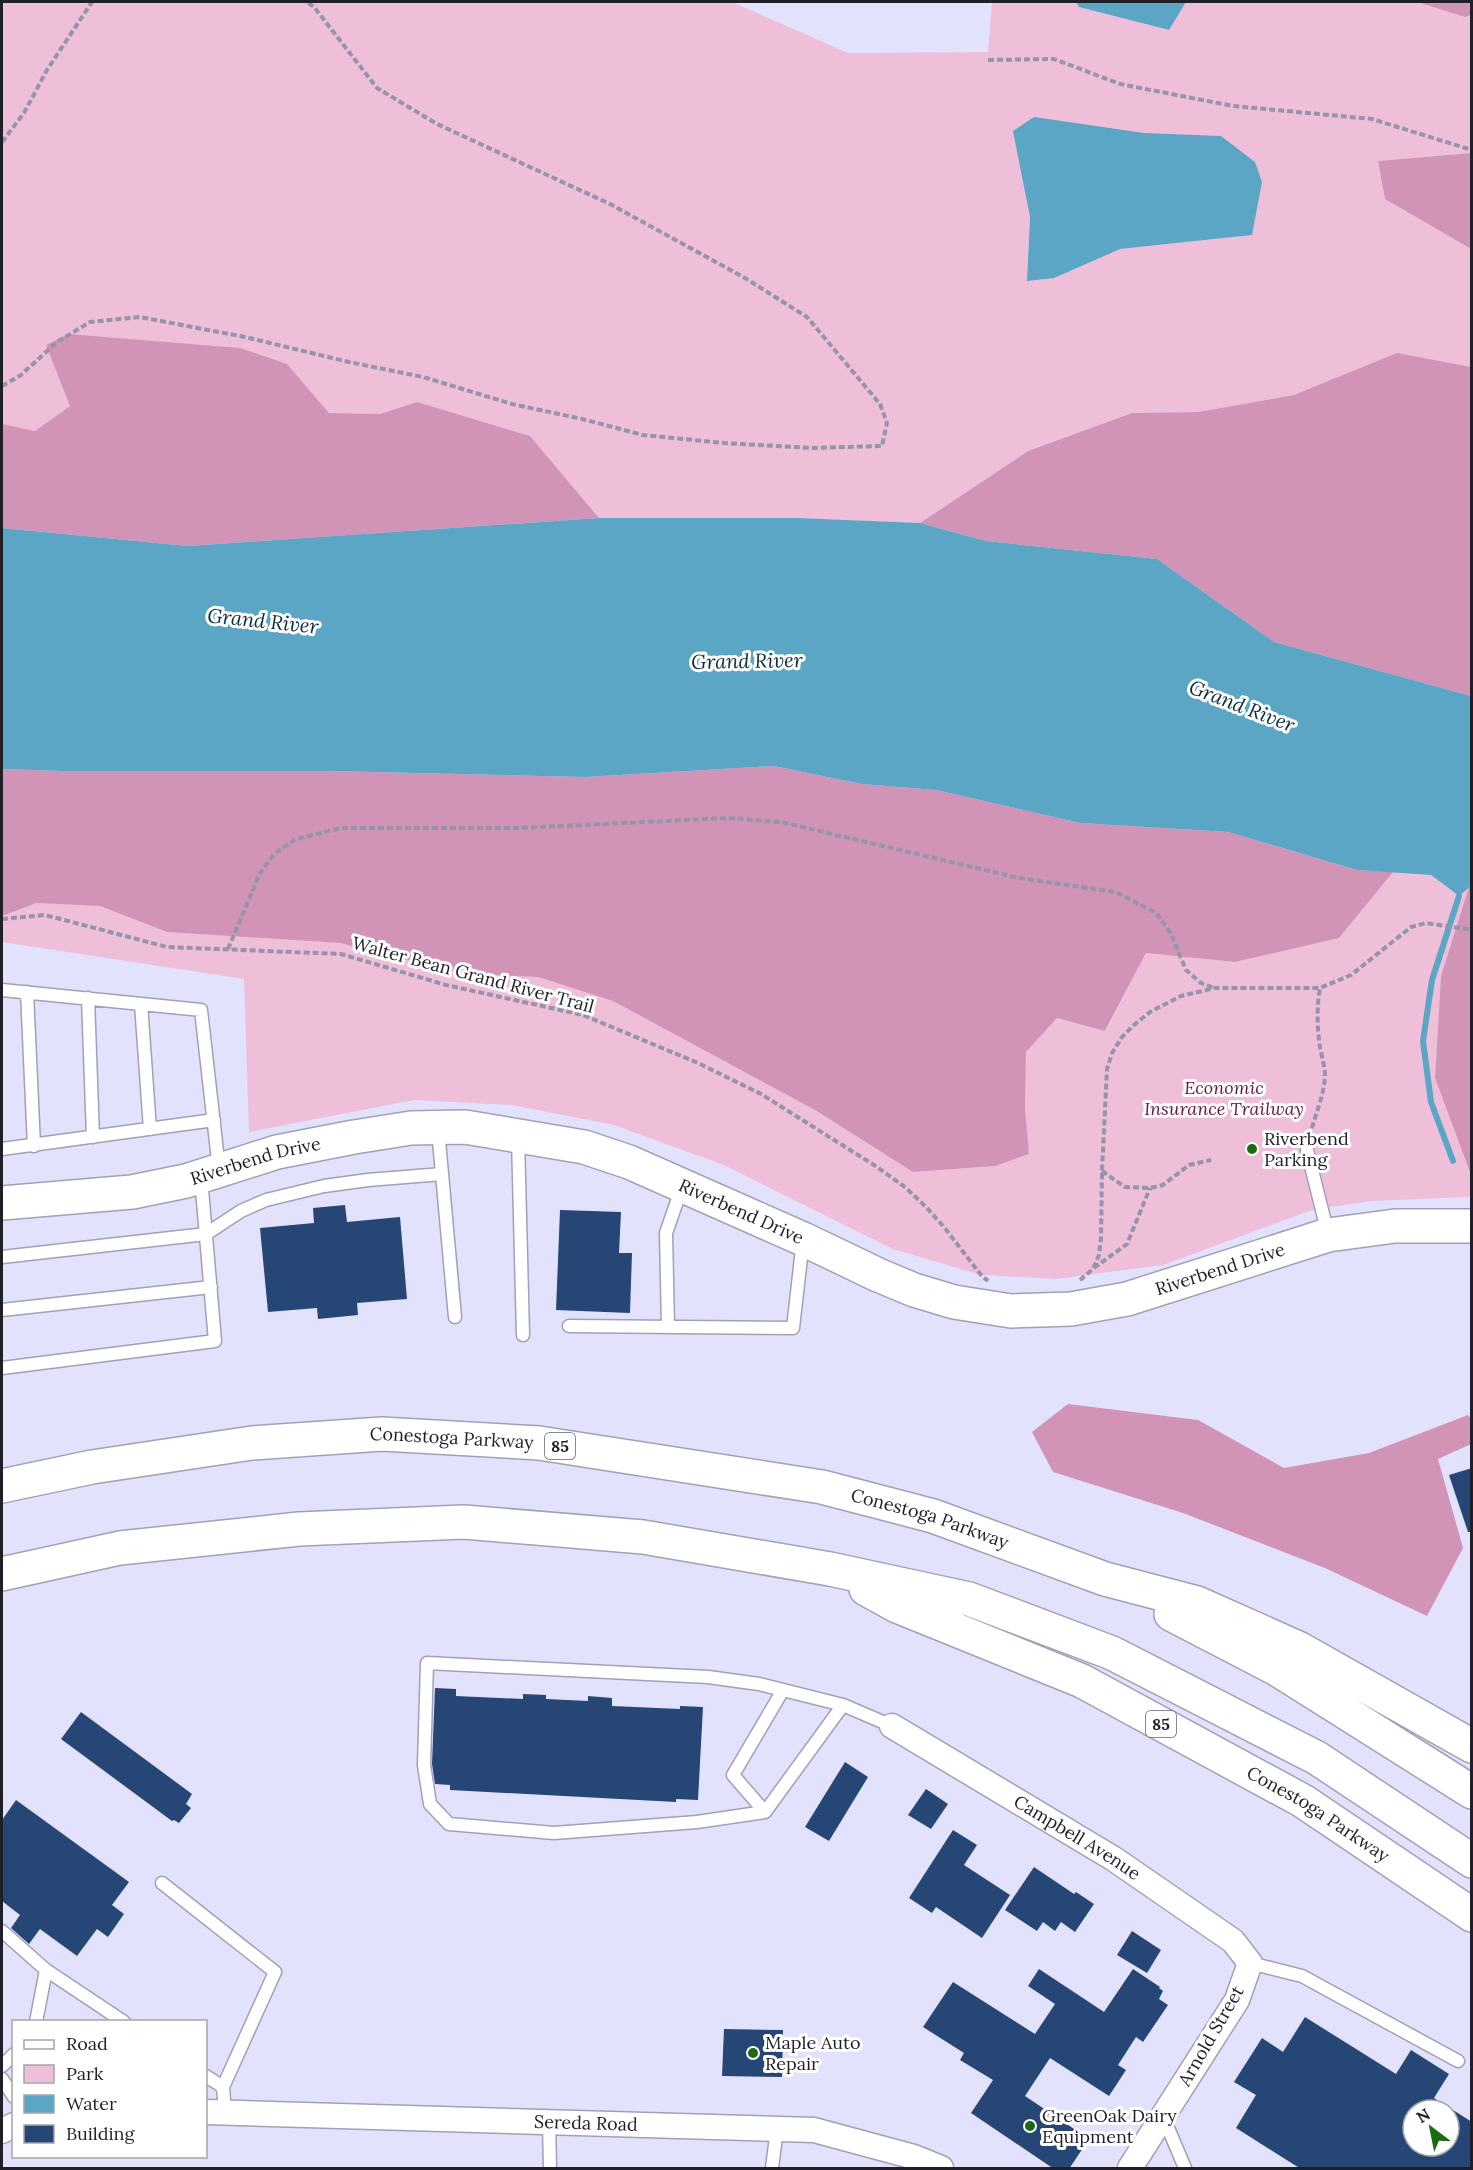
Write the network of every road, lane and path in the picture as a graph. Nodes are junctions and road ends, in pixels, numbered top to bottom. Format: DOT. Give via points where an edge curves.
graph roads {
  1 [pos="92,2"];
  2 [pos="307,2"];
  3 [pos="988,60"];
  4 [pos="2,142"];
  5 [pos="1472,150"];
  6 [pos="2,386"];
  7 [pos="2,919"];
  8 [pos="1471,930"];
  9 [pos="228,950"];
  10 [pos="1215,988"];
  11 [pos="1320,988"];
  12 [pos="2,990"];
  13 [pos="27,992"];
  14 [pos="88,998"];
  15 [pos="141,1004"];
  16 [pos="214,1120"];
  17 [pos="437,1128"];
  18 [pos="150,1129"];
  19 [pos="518,1135"];
  20 [pos="93,1137"];
  21 [pos="34,1146"];
  22 [pos="2,1149"];
  23 [pos="1307,1150"];
  24 [pos="1211,1160"];
  25 [pos="1102,1171"];
  26 [pos="210,1174"];
  27 [pos="442,1174"];
  28 [pos="682,1185"];
  29 [pos="1150,1188"];
  30 [pos="2,1203"];
  31 [pos="1472,1226"];
  32 [pos="206,1234"];
  33 [pos="1328,1235"];
  34 [pos="803,1239"];
  35 [pos="2,1257"];
  36 [pos="1093,1269"];
  37 [pos="1074,1282"];
  38 [pos="997,1284"];
  39 [pos="211,1287"];
  40 [pos="2,1310"];
  41 [pos="455,1317"];
  42 [pos="568,1326"];
  43 [pos="668,1327"];
  44 [pos="523,1335"];
  45 [pos="2,1368"];
  46 [pos="2,1486"];
  47 [pos="830,1569"];
  48 [pos="2,1575"];
  49 [pos="1105,1579"];
  50 [pos="783,1690"];
  51 [pos="843,1705"];
  52 [pos="892,1726"];
  53 [pos="1472,1746"];
  54 [pos="1472,1792"];
  55 [pos="765,1812"];
  56 [pos="1472,1861"];
  57 [pos="162,1883"];
  58 [pos="1472,1915"];
  59 [pos="2,1931"];
  60 [pos="1250,1963"];
  61 [pos="46,1970"];
  62 [pos="36,2020"];
  63 [pos="121,2020"];
  64 [pos="1458,2061"];
  65 [pos="207,2077"];
  66 [pos="2,2079"];
  67 [pos="223,2087"];
  68 [pos="12,2094"];
  69 [pos="215,2112"];
  70 [pos="1163,2116"];
  71 [pos="549,2122"];
  72 [pos="777,2129"];
  73 [pos="550,2169"];
  74 [pos="772,2169"];
  75 [pos="941,2169"];
  76 [pos="1130,2169"];
  77 [pos="1185,2169"];
  1 -- 4 [label="path"];
  2 -- 6 [label="path" via="377,88 437,124 610,204 807,317 880,404 887,423 882,446 814,448 643,435 512,404 423,376 140,317 90,322 57,342 21,375"];
  3 -- 5 [label="path" via="1054,59 1120,84 1233,106 1372,119"];
  7 -- 9 [label="path, Walter Bean Grand River Trail" via="45,915 167,947"];
  8 -- 11 [label="path" via="1426,923 1411,927 1351,975"];
  9 -- 10 [label="path" via="260,873 274,854 297,839 341,828 518,828 729,818 781,822 1019,878 1116,892 1156,913 1170,932 1186,970 1201,983"];
  9 -- 38 [label="path, Walter Bean Grand River Trail" via="341,954 446,985 583,1015 698,1063 761,1094 906,1188 944,1227 981,1275"];
  10 -- 11 [label="path"];
  10 -- 25 [label="path" via="1181,996 1150,1012 1122,1037 1112,1053 1107,1069"];
  11 -- 23 [label="path" via="1317,1008 1325,1071 1323,1096"];
  12 -- 13 [label="lane"];
  13 -- 14 [label="lane"];
  13 -- 21 [label="lane"];
  14 -- 15 [label="lane"];
  14 -- 20 [label="lane"];
  15 -- 16 [label="lane" via="201,1010"];
  15 -- 18 [label="lane"];
  16 -- 18 [label="lane"];
  16 -- 26 [label="lane"];
  17 -- 19 [label="main road, Riverbend Drive" via="465,1127"];
  17 -- 26 [label="main road, Riverbend Drive" via="411,1128 277,1152"];
  17 -- 27 [label="lane"];
  18 -- 20 [label="lane"];
  19 -- 28 [label="main road, Riverbend Drive" via="584,1147"];
  19 -- 44 [label="lane"];
  20 -- 21 [label="lane"];
  21 -- 22 [label="lane"];
  23 -- 33 [label="lane"];
  24 -- 29 [label="path" via="1189,1165 1162,1185"];
  25 -- 29 [label="path" via="1125,1187"];
  25 -- 36 [label="path" via="1101,1239"];
  26 -- 30 [label="main road, Riverbend Drive" via="132,1192"];
  26 -- 32 [label="lane"];
  27 -- 32 [label="lane" via="368,1179 266,1200"];
  27 -- 41 [label="lane"];
  28 -- 34 [label="main road, Riverbend Drive"];
  28 -- 43 [label="lane" via="666,1233"];
  29 -- 36 [label="path" via="1127,1244"];
  31 -- 33 [label="main road, Riverbend Drive" via="1395,1226"];
  32 -- 35 [label="lane"];
  32 -- 39 [label="lane"];
  33 -- 34 [label="main road, Riverbend Drive" via="1127,1299 1034,1311 954,1302 914,1290"];
  34 -- 43 [label="lane" via="793,1328"];
  36 -- 37 [label="path"];
  39 -- 40 [label="lane"];
  39 -- 45 [label="lane" via="215,1341"];
  42 -- 43 [label="lane"];
  46 -- 49 [label="main road, Conestoga Parkway / 85" via="92,1467 252,1443 382,1434 538,1443 822,1487 933,1516"];
  47 -- 48 [label="main road, Conestoga Parkway / 85" via="643,1537 464,1522 299,1529 120,1548"];
  47 -- 56 [label="main road, Conestoga Parkway / 85" via="969,1599 1112,1653 1317,1758"];
  47 -- 58 [label="main road, Conestoga Parkway / 85" via="897,1606 1082,1681 1303,1802"];
  49 -- 53 [label="main road, Conestoga Parkway / 85" via="1197,1603 1298,1648"];
  49 -- 54 [label="main road, Conestoga Parkway / 85" via="1275,1668"];
  50 -- 51 [label="lane"];
  50 -- 55 [label="lane" via="733,1775"];
  50 -- 55 [label="lane" via="708,1677 427,1663 424,1765 430,1804 449,1824 554,1833 697,1822"];
  51 -- 52 [label="lane"];
  51 -- 55 [label="lane"];
  52 -- 60 [label="street, Campbell Avenue" via="1114,1859 1233,1941"];
  57 -- 67 [label="lane" via="275,1972"];
  59 -- 61 [label="lane"];
  60 -- 64 [label="lane" via="1302,1976"];
  60 -- 70 [label="street, Arnold Street" via="1237,2000"];
  61 -- 62 [label="lane"];
  61 -- 63 [label="lane"];
  65 -- 67 [label="lane"];
  66 -- 68 [label="lane"];
  67 -- 69 [label="lane"];
  69 -- 71 [label="street, Sereda Road"];
  70 -- 76 [label="street, Arnold Street"];
  70 -- 77 [label="lane"];
  71 -- 72 [label="street, Sereda Road"];
  71 -- 73 [label="lane"];
  72 -- 74 [label="lane"];
  72 -- 75 [label="street, Sereda Road" via="814,2130 915,2157"];
}
